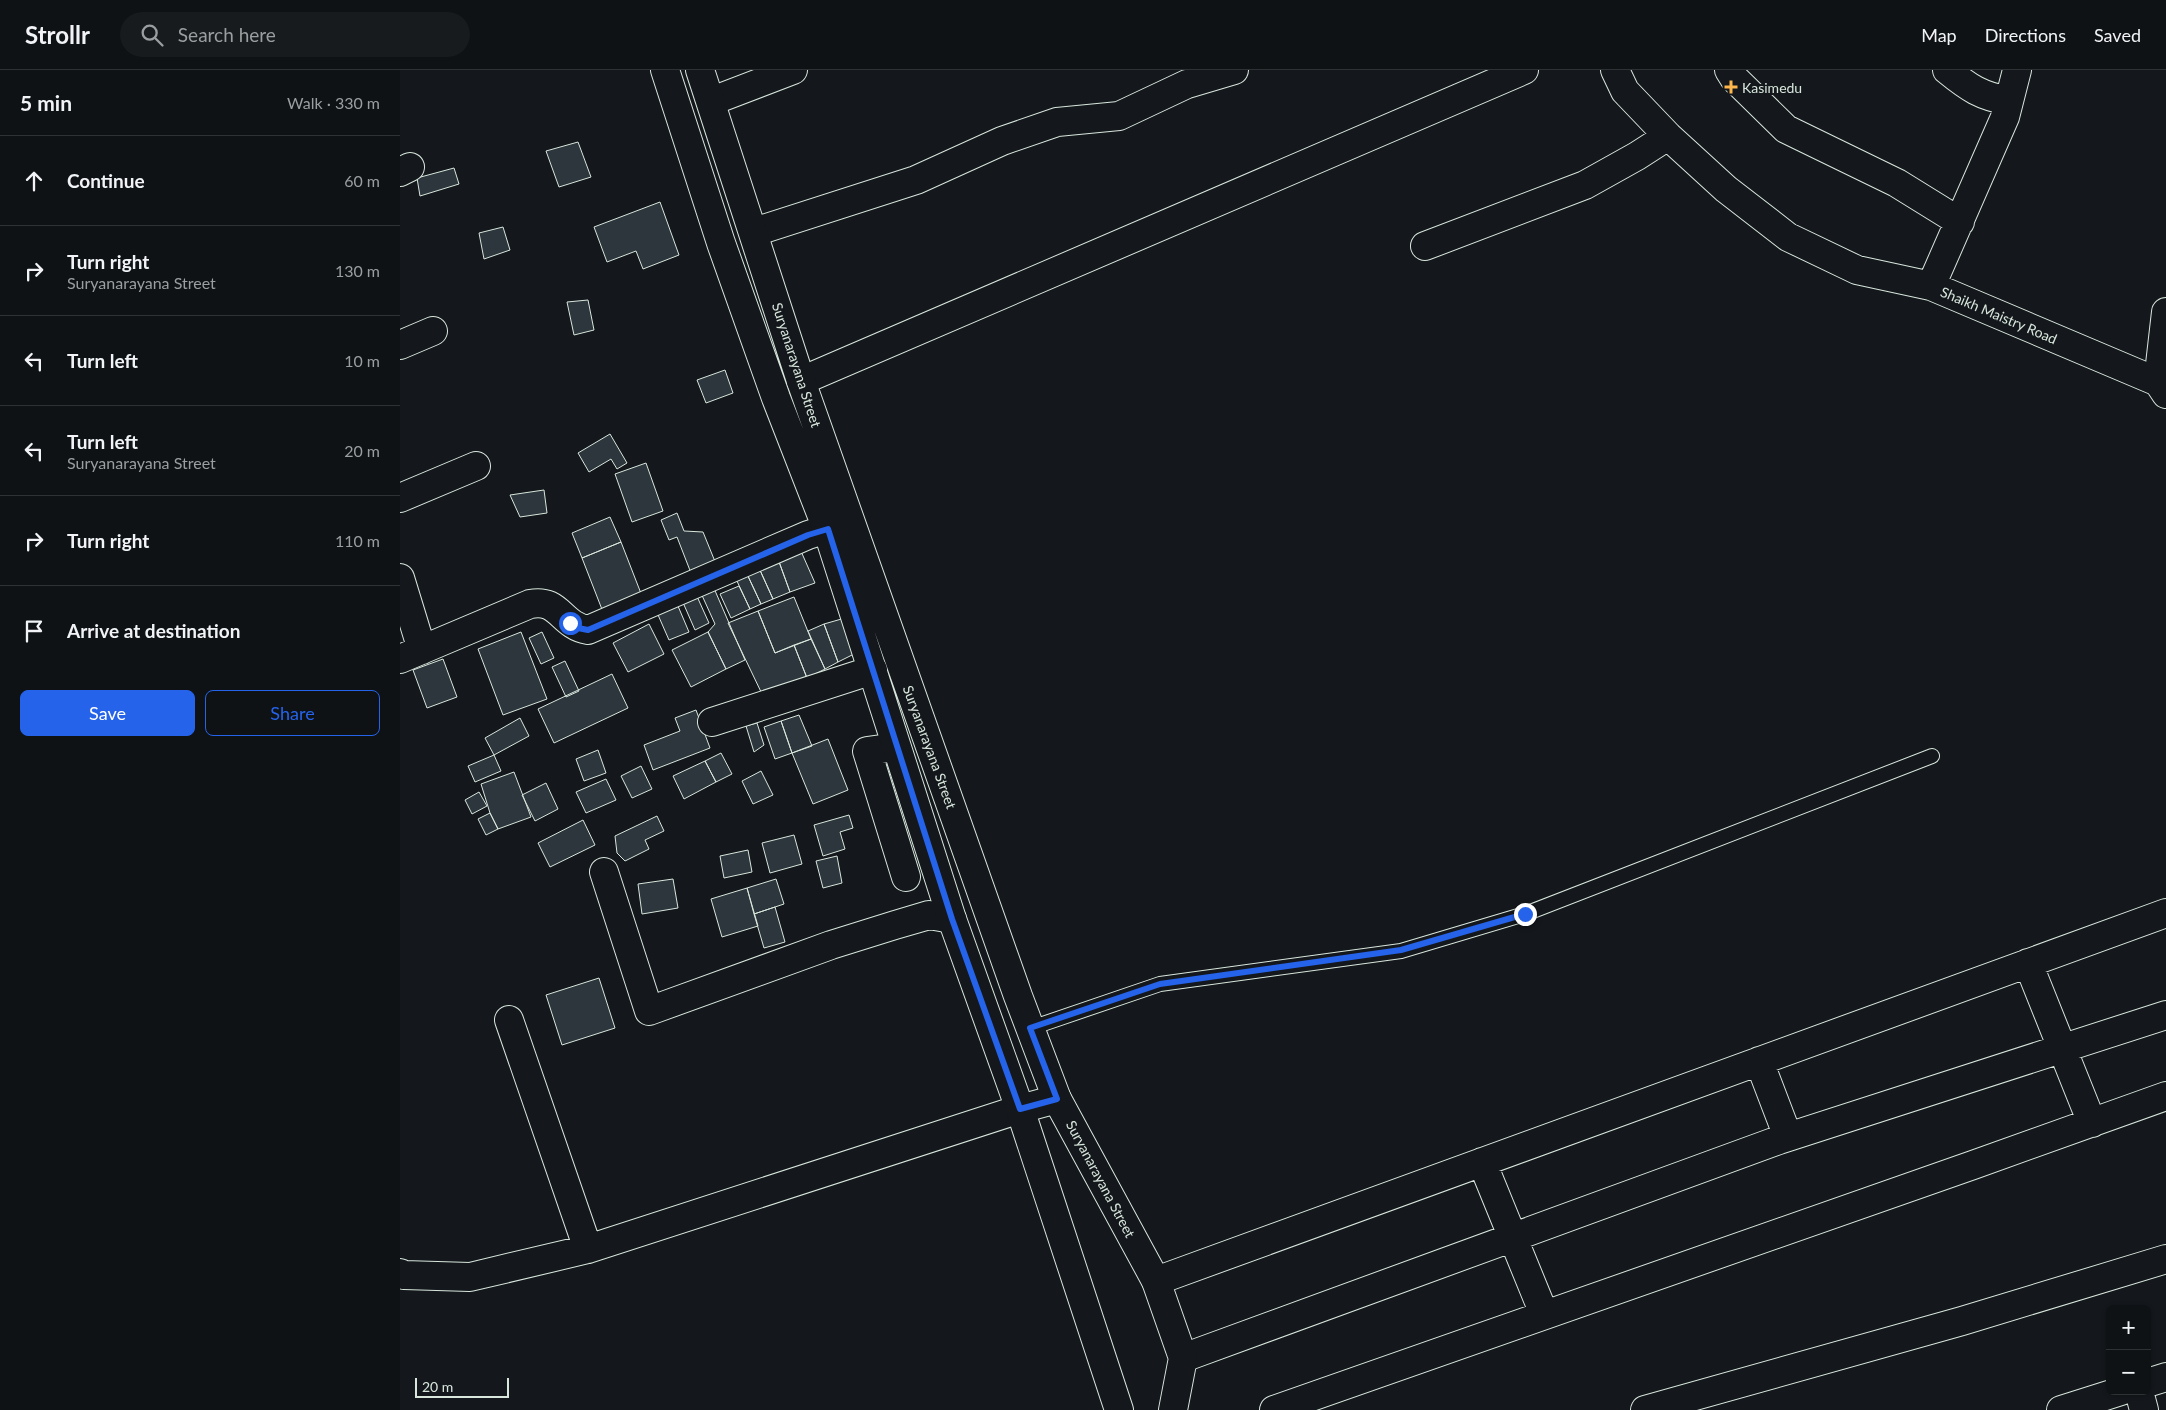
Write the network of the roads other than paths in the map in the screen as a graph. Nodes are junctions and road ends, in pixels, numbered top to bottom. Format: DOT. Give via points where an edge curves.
graph roads {
  1 [pos="665,70"];
  2 [pos="700,70"];
  3 [pos="793,70"];
  4 [pos="1234,70"];
  5 [pos="1524,70"];
  6 [pos="1615,70"];
  7 [pos="1728,70"];
  8 [pos="1947,70"];
  9 [pos="2018,70"];
  10 [pos="2009,101"];
  11 [pos="712,102"];
  12 [pos="1668,136"];
  13 [pos="1960,222"];
  14 [pos="754,232"];
  15 [pos="1425,246"];
  16 [pos="1932,286"];
  17 [pos="2166,312"];
  18 [pos="433,331"];
  19 [pos="400,345"];
  20 [pos="801,381"];
  21 [pos="2162,388"];
  22 [pos="476,466"];
  23 [pos="400,498"];
  24 [pos="828,529"];
  25 [pos="400,578"];
  26 [pos="411,655"];
  27 [pos="873,670"];
  28 [pos="712,722"];
  29 [pos="896,747"];
  30 [pos="1932,756"];
  31 [pos="604,872"];
  32 [pos="906,877"];
  33 [pos="2166,913"];
  34 [pos="952,919"];
  35 [pos="2028,963"];
  36 [pos="2166,1015"];
  37 [pos="509,1020"];
  38 [pos="1030,1028"];
  39 [pos="2062,1048"];
  40 [pos="1759,1062"];
  41 [pos="2166,1096"];
  42 [pos="1057,1099"];
  43 [pos="1020,1109"];
  44 [pos="2092,1123"];
  45 [pos="1788,1137"];
  46 [pos="1482,1162"];
  47 [pos="1513,1238"];
  48 [pos="588,1249"];
  49 [pos="2166,1259"];
  50 [pos="400,1273"];
  51 [pos="1156,1282"];
  52 [pos="1544,1314"];
  53 [pos="1183,1358"];
  54 [pos="2166,1377"];
  55 [pos="2151,1382"];
  56 [pos="2108,1395"];
  57 [pos="2141,1395"];
  58 [pos="1119,1410"];
  59 [pos="1173,1410"];
  60 [pos="1274,1410"];
  61 [pos="1645,1410"];
  62 [pos="2061,1410"];
  63 [pos="2144,1410"];
  1 -- 24 [label="street, Suryanarayana Street" via="776,398"];
  2 -- 11 [label="street, Suryanarayana Street"];
  3 -- 11 [label="street"];
  4 -- 14 [label="street" via="1187,84 1119,116 1057,122 1002,141 916,180"];
  5 -- 20 [label="street"];
  6 -- 12 [label="street" via="1625,91"];
  7 -- 13 [label="street" via="1786,130 1897,183"];
  8 -- 10 [label="street" via="1970,89"];
  9 -- 10 [label="street, Shaikh Maistry Road"];
  10 -- 13 [label="street, Shaikh Maistry Road"];
  11 -- 14 [label="street, Suryanarayana Street"];
  12 -- 15 [label="street" via="1584,186"];
  12 -- 16 [label="street" via="1726,189 1788,237 1858,270"];
  13 -- 16 [label="street, Shaikh Maistry Road"];
  14 -- 20 [label="street, Suryanarayana Street"];
  16 -- 21 [label="street, Shaikh Maistry Road"];
  17 -- 21 [label="street"];
  18 -- 19 [label="street"];
  20 -- 38 [label="street, Suryanarayana Street"];
  22 -- 23 [label="street"];
  24 -- 26 [label="street" via="588,630 578,628 550,604 541,602"];
  24 -- 27 [label="street, Suryanarayana Street"];
  25 -- 26 [label="street"];
  27 -- 28 [label="street"];
  27 -- 29 [label="street, Suryanarayana Street"];
  29 -- 32 [label="street" via="867,752"];
  29 -- 34 [label="street, Suryanarayana Street"];
  30 -- 38 [label="lane" via="1525,914 1401,950 1160,984"];
  31 -- 34 [label="street" via="649,1011 886,928 930,915"];
  33 -- 35 [label="street"];
  34 -- 43 [label="street, Suryanarayana Street"];
  35 -- 39 [label="street"];
  35 -- 40 [label="street"];
  36 -- 39 [label="street"];
  37 -- 48 [label="street"];
  38 -- 42 [label="street, Suryanarayana Street"];
  39 -- 44 [label="street"];
  39 -- 45 [label="street"];
  40 -- 45 [label="street"];
  40 -- 46 [label="street"];
  41 -- 44 [label="street"];
  42 -- 43 [label="street"];
  42 -- 51 [label="street, Suryanarayana Street"];
  43 -- 48 [label="street"];
  43 -- 58 [label="street, Suryanarayana Street"];
  44 -- 52 [label="street"];
  45 -- 47 [label="street"];
  46 -- 47 [label="street"];
  46 -- 51 [label="street"];
  47 -- 52 [label="street"];
  47 -- 53 [label="street"];
  48 -- 50 [label="street" via="470,1277"];
  49 -- 61 [label="street" via="1962,1321"];
  51 -- 53 [label="street, Suryanarayana Street"];
  52 -- 60 [label="street"];
  53 -- 59 [label="street"];
  54 -- 55 [label="street"];
  56 -- 62 [label="street"];
  57 -- 63 [label="street"];
}
